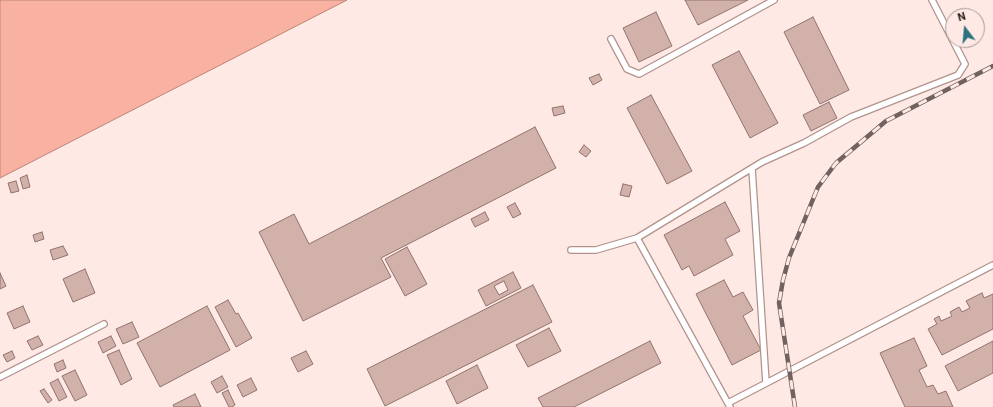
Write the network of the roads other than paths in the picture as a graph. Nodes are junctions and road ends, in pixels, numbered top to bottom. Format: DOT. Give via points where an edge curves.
graph roads {
  1 [pos="774,0"];
  2 [pos="932,0"];
  3 [pos="611,39"];
  4 [pos="752,169"];
  5 [pos="637,238"];
  6 [pos="571,250"];
  7 [pos="993,265"];
  8 [pos="104,324"];
  9 [pos="0,377"];
  10 [pos="766,383"];
  11 [pos="729,405"];
  1 -- 3 [label="lane" via="639,74 628,69"];
  2 -- 4 [label="lane" via="965,64 958,75 851,117"];
  4 -- 5 [label="lane"];
  4 -- 10 [label="lane"];
  5 -- 6 [label="lane" via="596,250"];
  5 -- 11 [label="lane"];
  7 -- 10 [label="lane"];
  8 -- 9 [label="lane"];
  10 -- 11 [label="lane"];
}
